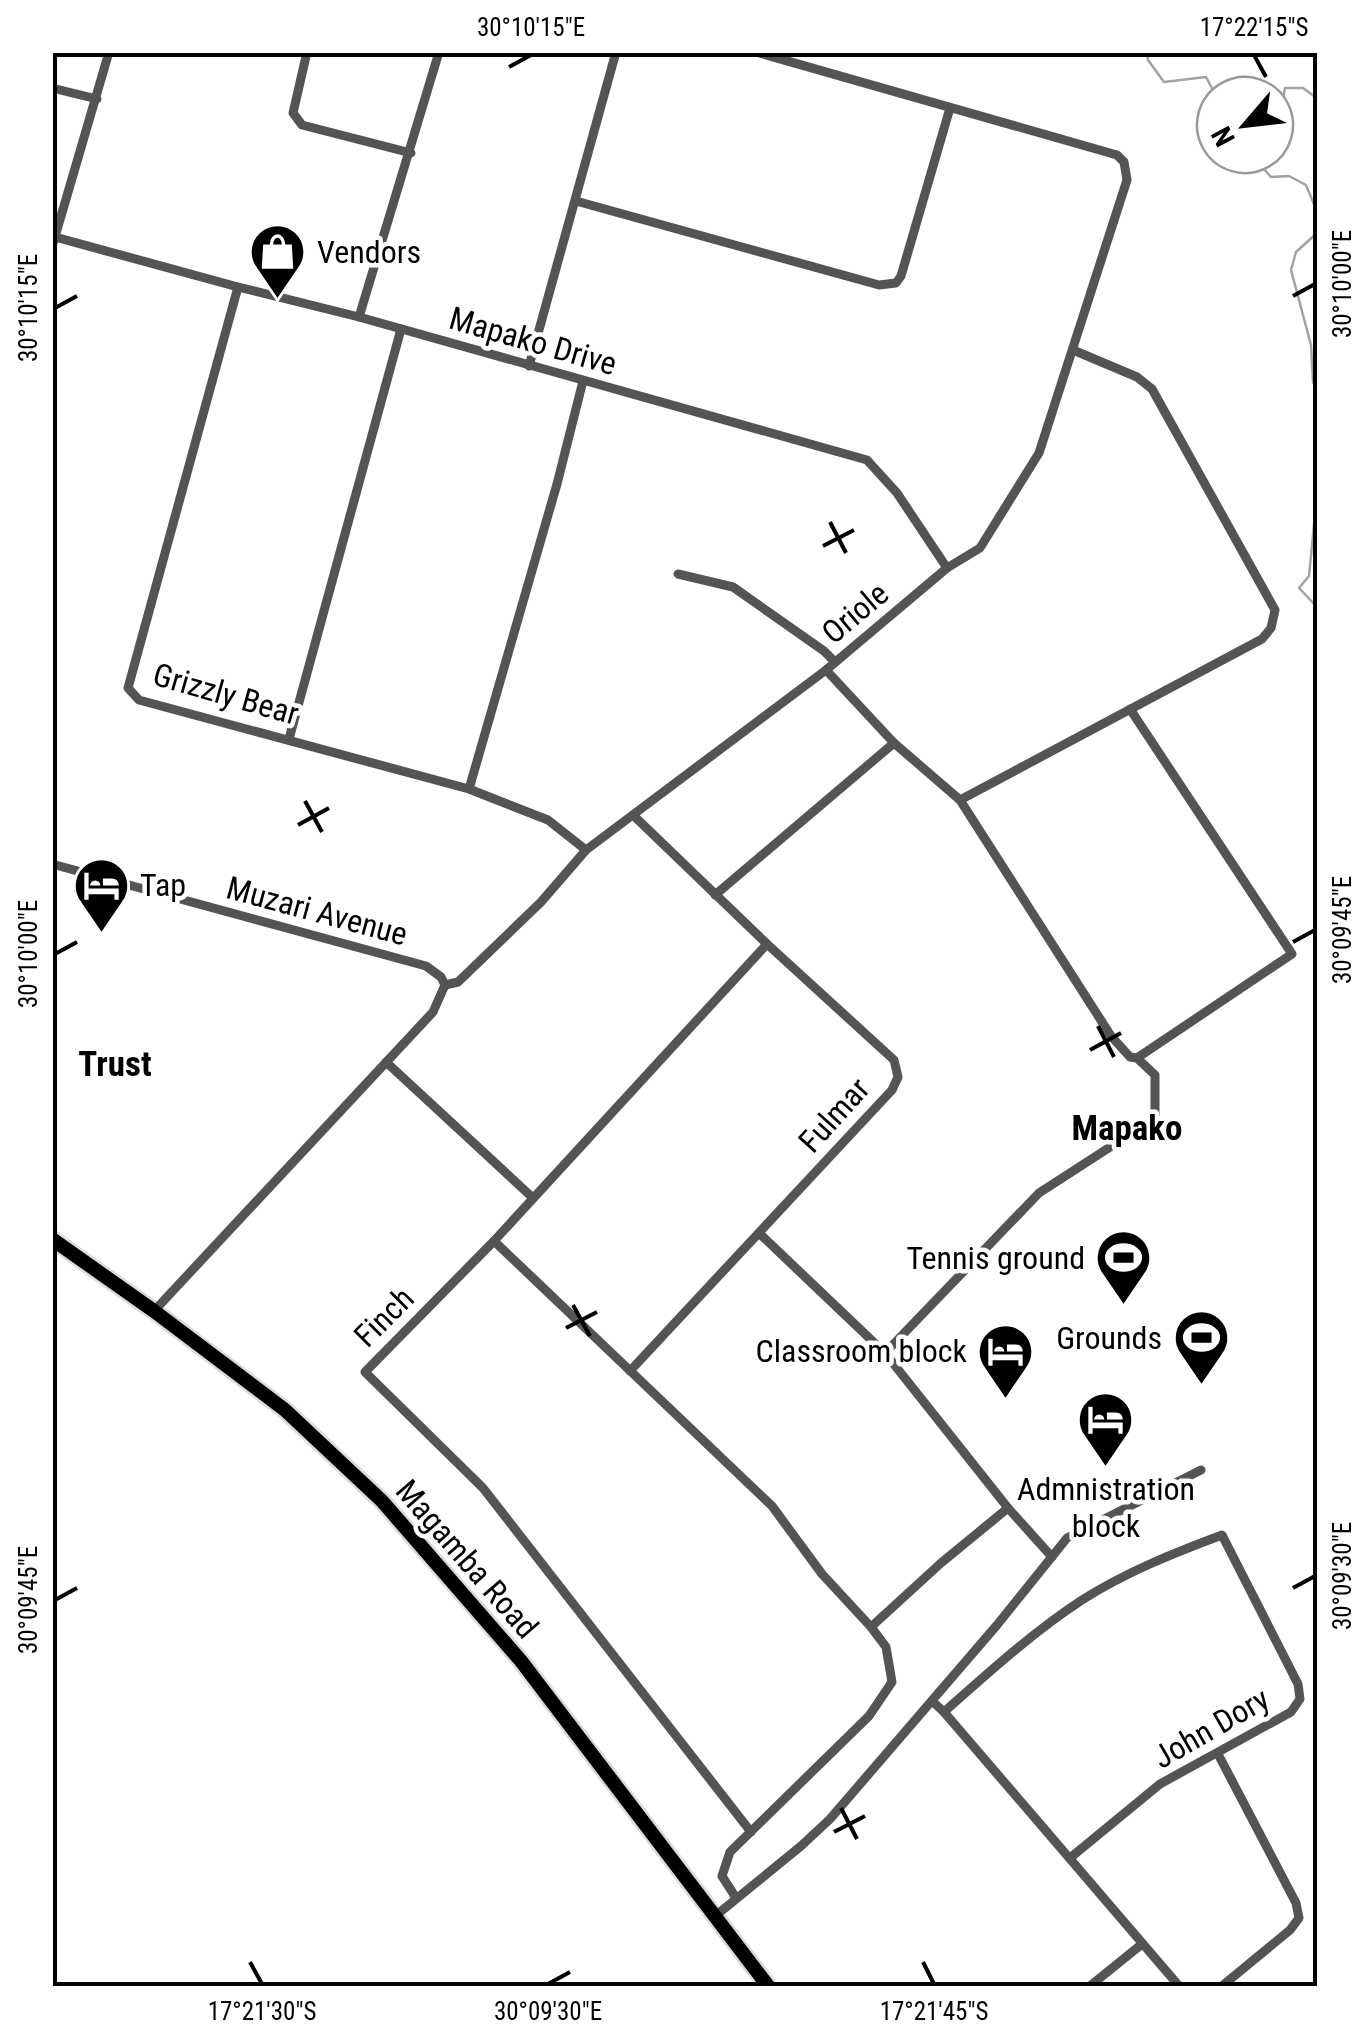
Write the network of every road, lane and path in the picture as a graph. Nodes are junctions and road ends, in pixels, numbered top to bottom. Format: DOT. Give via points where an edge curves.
graph roads {
  1 [pos="108,52"];
  2 [pos="307,52"];
  3 [pos="439,52"];
  4 [pos="616,52"];
  5 [pos="756,52"];
  6 [pos="52,88"];
  7 [pos="96,100"];
  8 [pos="950,108"];
  9 [pos="410,153"];
  10 [pos="576,201"];
  11 [pos="54,242"];
  12 [pos="238,287"];
  13 [pos="359,317"];
  14 [pos="401,328"];
  15 [pos="1074,350"];
  16 [pos="529,366"];
  17 [pos="583,381"];
  18 [pos="948,568"];
  19 [pos="678,574"];
  20 [pos="835,662"];
  21 [pos="826,670"];
  22 [pos="1130,709"];
  23 [pos="290,739"];
  24 [pos="894,742"];
  25 [pos="469,789"];
  26 [pos="960,800"];
  27 [pos="634,816"];
  28 [pos="586,850"];
  29 [pos="52,864"];
  30 [pos="715,895"];
  31 [pos="767,944"];
  32 [pos="445,985"];
  33 [pos="1137,1058"];
  34 [pos="386,1062"];
  35 [pos="533,1198"];
  36 [pos="759,1233"];
  37 [pos="52,1239"];
  38 [pos="494,1241"];
  39 [pos="154,1311"];
  40 [pos="886,1353"];
  41 [pos="630,1371"];
  42 [pos="1200,1470"];
  43 [pos="1008,1508"];
  44 [pos="1052,1557"];
  45 [pos="871,1627"];
  46 [pos="932,1701"];
  47 [pos="944,1712"];
  48 [pos="1218,1754"];
  49 [pos="751,1832"];
  50 [pos="1070,1858"];
  51 [pos="736,1898"];
  52 [pos="714,1917"];
  53 [pos="1142,1944"];
  54 [pos="768,1986"];
  55 [pos="1090,1986"];
  56 [pos="1179,1986"];
  57 [pos="1222,1986"];
  1 -- 7 [label="street"];
  2 -- 9 [label="street" via="292,113 302,125"];
  3 -- 9 [label="street"];
  4 -- 10 [label="street"];
  5 -- 8 [label="street"];
  6 -- 7 [label="street"];
  7 -- 11 [label="street"];
  8 -- 10 [label="street" via="896,283 879,285"];
  8 -- 15 [label="street, Oriole" via="1124,162 1128,180"];
  9 -- 13 [label="street"];
  10 -- 16 [label="street"];
  11 -- 12 [label="street, Mapako Drive"];
  12 -- 13 [label="street, Mapako Drive"];
  12 -- 23 [label="street, Grizzly Bear" via="128,688 139,700"];
  13 -- 14 [label="street, Mapako Drive"];
  14 -- 16 [label="street, Mapako Drive"];
  14 -- 23 [label="street"];
  15 -- 18 [label="street, Oriole" via="1039,453 980,548"];
  15 -- 22 [label="street" via="1152,389 1275,610 1262,639"];
  16 -- 17 [label="street, Mapako Drive"];
  17 -- 18 [label="street, Mapako Drive" via="866,460"];
  17 -- 25 [label="street"];
  18 -- 20 [label="street, Oriole"];
  19 -- 20 [label="street" via="733,588"];
  20 -- 21 [label="street, Oriole"];
  21 -- 24 [label="street"];
  21 -- 27 [label="street, Oriole"];
  22 -- 26 [label="street"];
  22 -- 33 [label="street" via="1292,954"];
  23 -- 25 [label="street, Grizzly Bear"];
  24 -- 26 [label="street"];
  24 -- 30 [label="street"];
  25 -- 28 [label="street, Grizzly Bear" via="548,820"];
  26 -- 33 [label="street" via="1111,1036"];
  27 -- 28 [label="street, Oriole"];
  27 -- 30 [label="street, Fulmar"];
  28 -- 32 [label="street, Oriole" via="542,902 458,982"];
  29 -- 32 [label="street, Muzari Avenue" via="426,966"];
  30 -- 31 [label="street, Fulmar"];
  31 -- 35 [label="street, Finch"];
  31 -- 36 [label="street, Fulmar" via="894,1060 898,1077"];
  32 -- 34 [label="street" via="433,1012"];
  33 -- 40 [label="street" via="1156,1075 1155,1118 1038,1193"];
  34 -- 35 [label="street"];
  34 -- 39 [label="street"];
  35 -- 38 [label="street, Finch"];
  36 -- 40 [label="street"];
  36 -- 41 [label="street, Fulmar"];
  37 -- 39 [label="highway, Magamba Road"];
  38 -- 41 [label="street"];
  38 -- 49 [label="street, Finch" via="365,1372 483,1488"];
  39 -- 52 [label="highway, Magamba Road" via="284,1410 382,1501 520,1660"];
  40 -- 43 [label="street"];
  41 -- 45 [label="street" via="772,1506"];
  42 -- 44 [label="street" via="1091,1524"];
  43 -- 44 [label="street"];
  43 -- 45 [label="street"];
  44 -- 46 [label="street"];
  45 -- 49 [label="street" via="886,1647 892,1682 869,1716"];
  46 -- 47 [label="street"];
  46 -- 51 [label="street" via="830,1819"];
  47 -- 48 [label="street, John Dory" via="1083,1600 1155,1560 1222,1535 1298,1684 1300,1700 1291,1712"];
  47 -- 50 [label="street"];
  48 -- 50 [label="street, John Dory" via="1160,1784"];
  48 -- 57 [label="street" via="1299,1918"];
  49 -- 51 [label="street" via="730,1852 722,1876"];
  50 -- 53 [label="street"];
  51 -- 52 [label="street"];
  52 -- 54 [label="highway, Magamba Road"];
  53 -- 55 [label="street"];
  53 -- 56 [label="street"];
}
